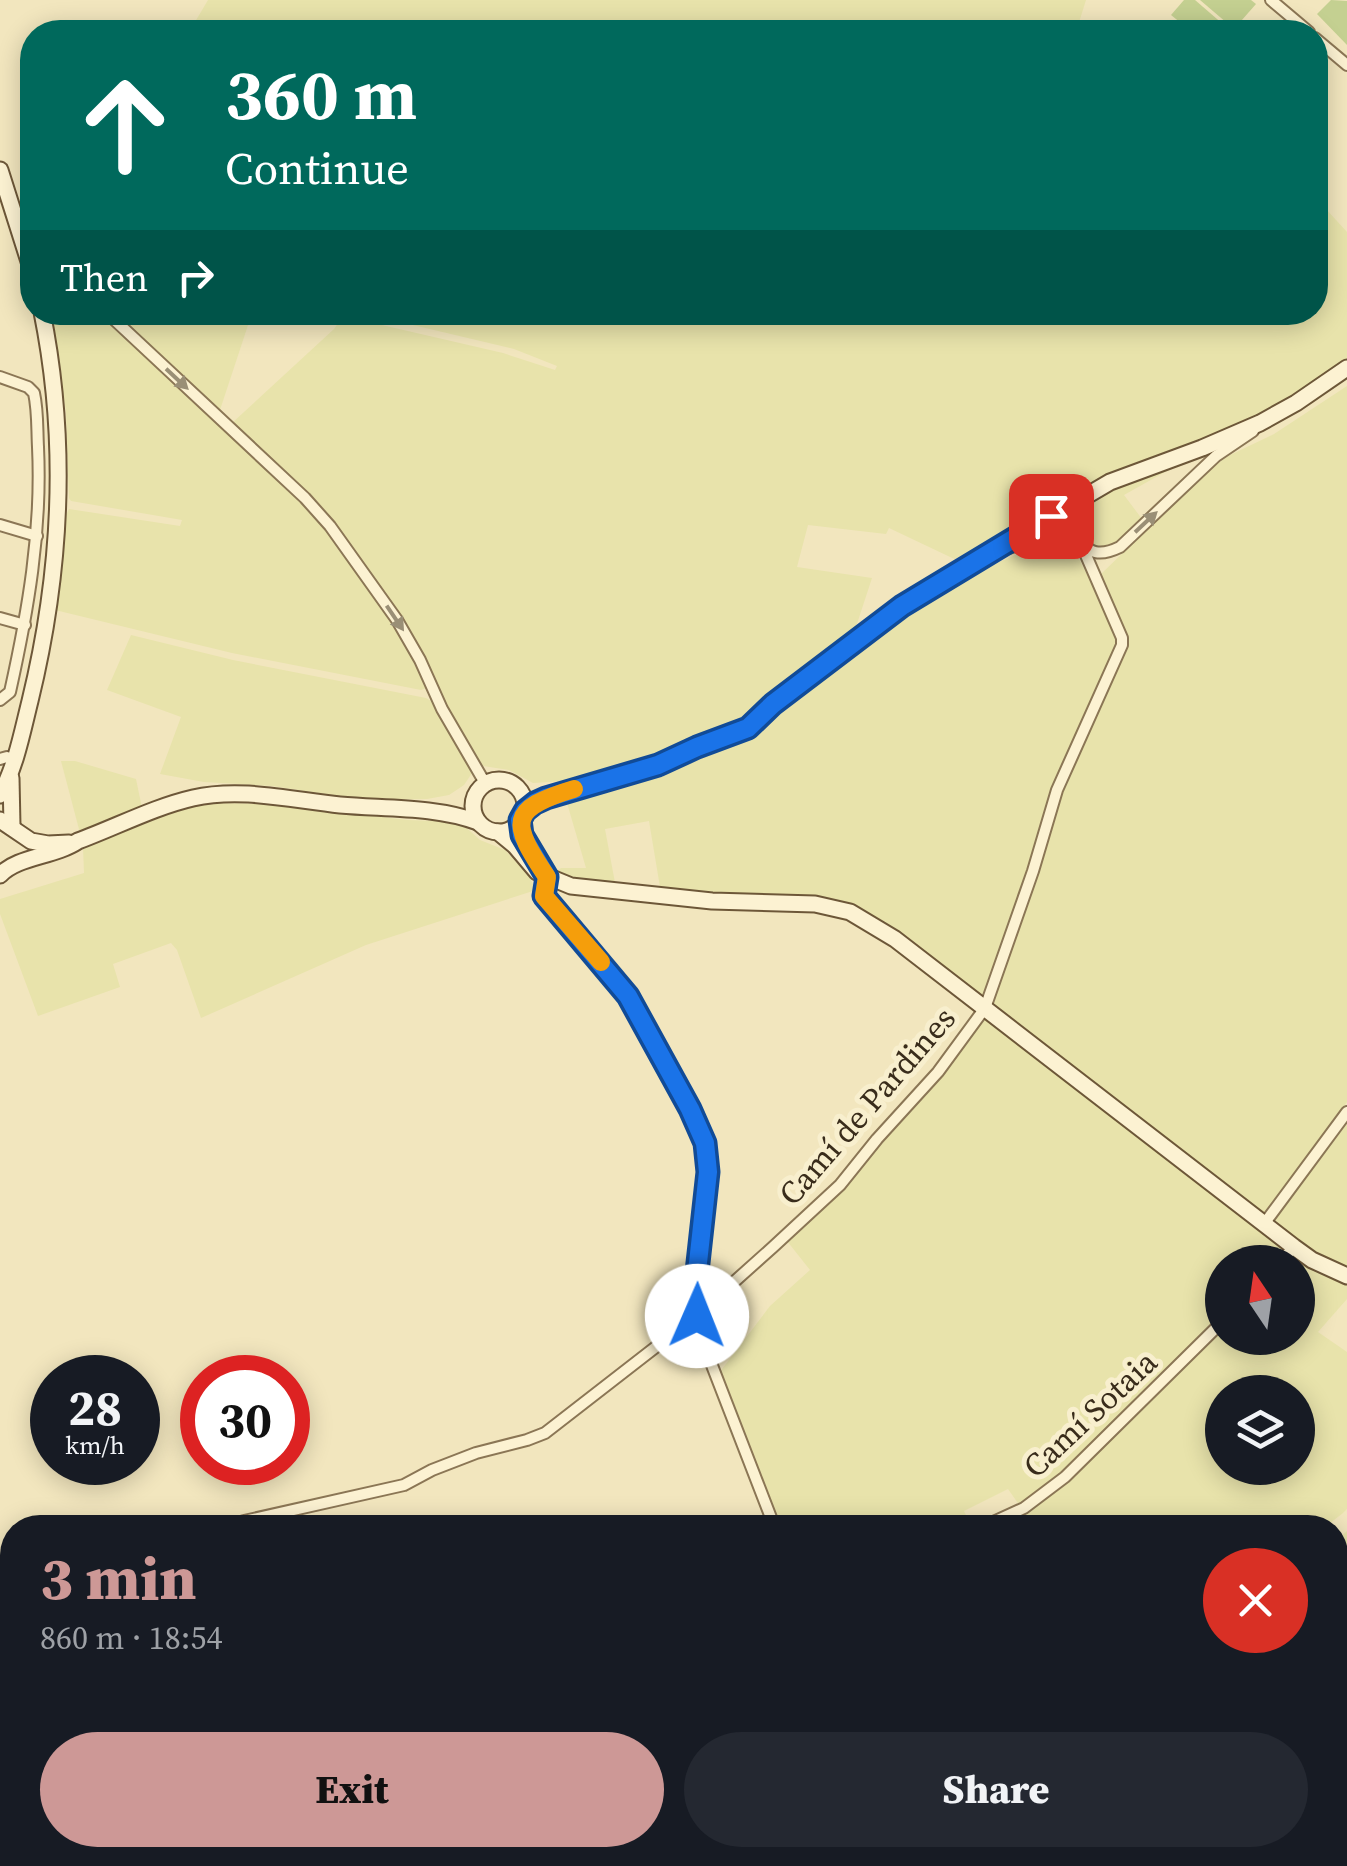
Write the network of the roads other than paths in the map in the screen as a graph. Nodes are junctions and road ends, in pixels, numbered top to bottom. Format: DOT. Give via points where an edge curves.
graph roads {
  1 [pos="1270,0"];
  2 [pos="1294,20"];
  3 [pos="0,170"];
  4 [pos="20,229"];
  5 [pos="44,325"];
  6 [pos="120,325"];
  7 [pos="1347,368"];
  8 [pos="0,378"];
  9 [pos="1260,423"];
  10 [pos="0,525"];
  11 [pos="37,536"];
  12 [pos="1082,546"];
  13 [pos="998,548"];
  14 [pos="1111,551"];
  15 [pos="1095,575"];
  16 [pos="0,618"];
  17 [pos="25,625"];
  18 [pos="0,700"];
  19 [pos="11,774"];
  20 [pos="515,786"];
  21 [pos="480,788"];
  22 [pos="579,788"];
  23 [pos="0,795"];
  24 [pos="413,809"];
  25 [pos="523,816"];
  26 [pos="478,822"];
  27 [pos="9,825"];
  28 [pos="498,832"];
  29 [pos="78,842"];
  30 [pos="4,870"];
  31 [pos="547,877"];
  32 [pos="985,1008"];
  33 [pos="1347,1112"];
  34 [pos="1264,1224"];
  35 [pos="1291,1245"];
  36 [pos="1315,1261"];
  37 [pos="1347,1276"];
  38 [pos="697,1316"];
  39 [pos="1205,1339"];
  40 [pos="271,1515"];
  41 [pos="770,1515"];
  42 [pos="1009,1515"];
  1 -- 2 [label="street"];
  3 -- 4 [label="street"];
  5 -- 19 [label="street" via="58,448 56,534 43,640"];
  6 -- 21 [label="street, one-way" via="330,526 414,648"];
  7 -- 9 [label="street"];
  8 -- 11 [label="street" via="28,386 36,397"];
  9 -- 13 [label="street" via="1110,482"];
  14 -- 9 [label="street, one-way"];
  10 -- 11 [label="street"];
  11 -- 17 [label="street"];
  12 -- 13 [label="street" via="1058,533"];
  12 -- 14 [label="street"];
  12 -- 15 [label="street, Camí de Pardines"];
  13 -- 22 [label="street" via="902,606 748,728"];
  14 -- 15 [label="street"];
  15 -- 32 [label="street, Camí de Pardines" via="1122,645 1057,790"];
  16 -- 17 [label="street"];
  17 -- 18 [label="street" via="10,692"];
  19 -- 23 [label="street"];
  19 -- 27 [label="street"];
  20 -- 21 [label="street" via="502,780"];
  20 -- 22 [label="street"];
  20 -- 25 [label="street" via="523,795"];
  21 -- 24 [label="street" via="453,803"];
  21 -- 26 [label="street" via="472,809"];
  22 -- 25 [label="street" via="546,798"];
  24 -- 26 [label="street"];
  24 -- 29 [label="street" via="207,796"];
  25 -- 28 [label="street"];
  25 -- 31 [label="street" via="526,845"];
  26 -- 28 [label="street"];
  27 -- 29 [label="street" via="39,843"];
  27 -- 30 [label="street" via="20,844"];
  28 -- 31 [label="street"];
  29 -- 30 [label="street"];
  31 -- 32 [label="street" via="585,888 840,908 895,939"];
  31 -- 38 [label="street" via="544,896 628,996 705,1143"];
  32 -- 34 [label="street"];
  32 -- 38 [label="street, Camí de Pardines" via="840,1185"];
  33 -- 34 [label="street"];
  34 -- 35 [label="street"];
  36 -- 37 [label="street"];
  38 -- 40 [label="street, Camí de Pardines" via="545,1433 404,1485"];
  38 -- 41 [label="street"];
  39 -- 42 [label="street, Camí Sotaia" via="1065,1477"];
}
